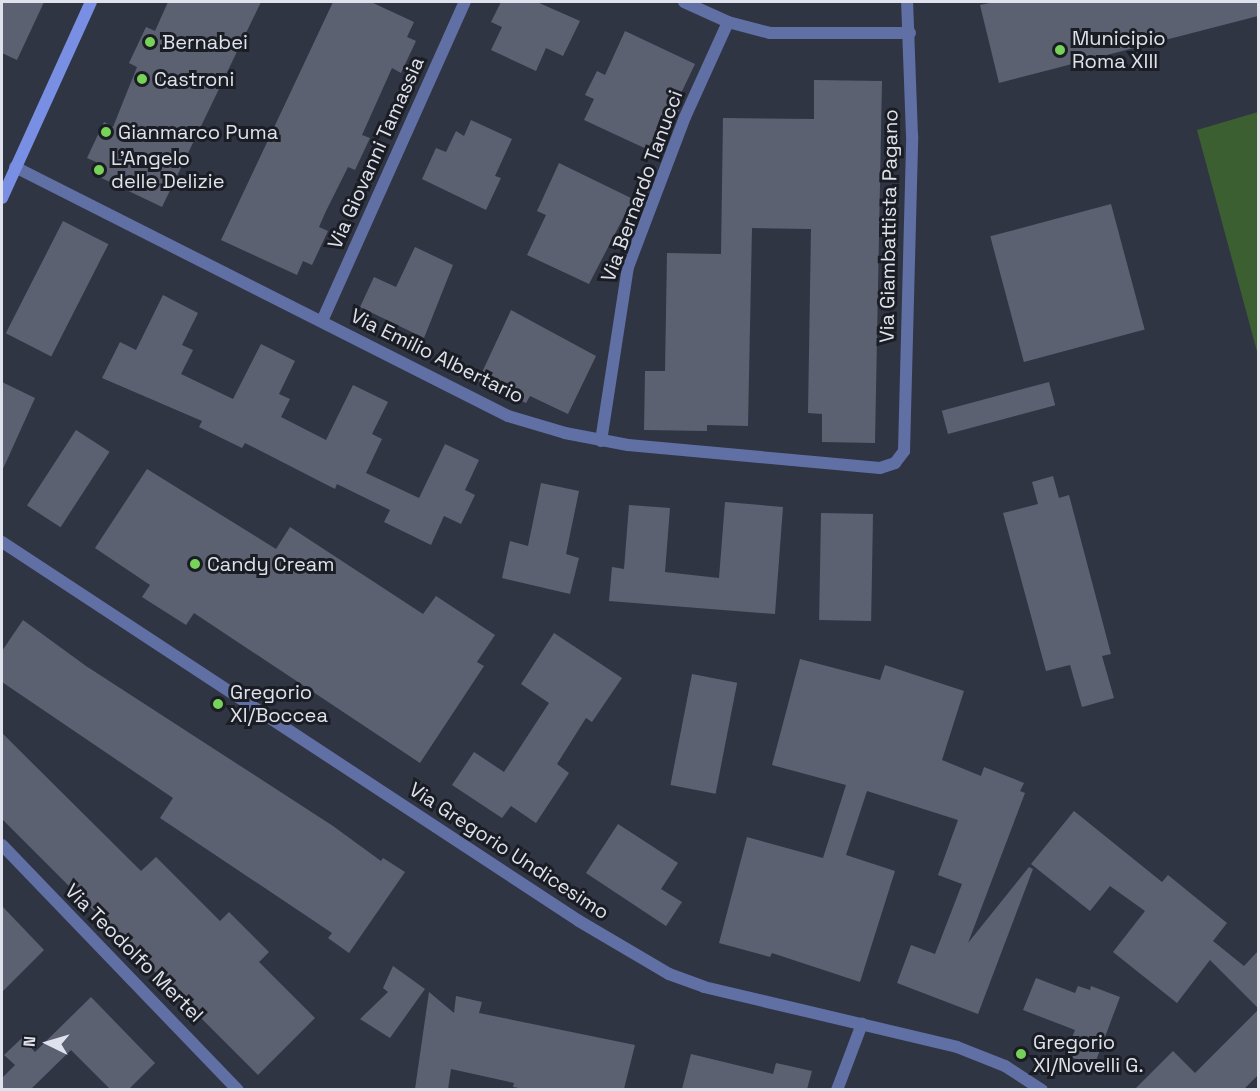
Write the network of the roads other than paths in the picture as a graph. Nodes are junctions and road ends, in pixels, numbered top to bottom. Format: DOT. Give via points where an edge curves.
graph roads {
  1 [pos="91,2"];
  2 [pos="465,2"];
  3 [pos="684,2"];
  4 [pos="907,2"];
  5 [pos="728,22"];
  6 [pos="910,33"];
  7 [pos="15,167"];
  8 [pos="2,198"];
  9 [pos="322,321"];
  10 [pos="601,441"];
  11 [pos="904,451"];
  12 [pos="2,542"];
  13 [pos="2,845"];
  14 [pos="862,1024"];
  15 [pos="238,1089"];
  16 [pos="837,1089"];
  17 [pos="1042,1089"];
  1 -- 7 [label="main road"];
  2 -- 9 [label="street, Via Giovanni Tamassia"];
  3 -- 5 [label="street"];
  4 -- 6 [label="street, Via Giambattista Pagano"];
  5 -- 6 [label="street" via="786,35"];
  5 -- 10 [label="street, Via Bernardo Tanucci" via="685,117 628,267"];
  6 -- 11 [label="street, Via Giambattista Pagano" via="912,136"];
  7 -- 8 [label="main road"];
  7 -- 9 [label="street, Via Emilio Albertario"];
  9 -- 10 [label="street, Via Emilio Albertario" via="498,412"];
  10 -- 11 [label="street, Via Emilio Albertario" via="874,468 895,463"];
  12 -- 14 [label="street, Via Gregorio Undicesimo" via="650,964 704,987"];
  13 -- 15 [label="street, Via Teodolfo Mertel"];
  14 -- 16 [label="street"];
  14 -- 17 [label="street, Via Gregorio Undicesimo" via="978,1053"];
}
